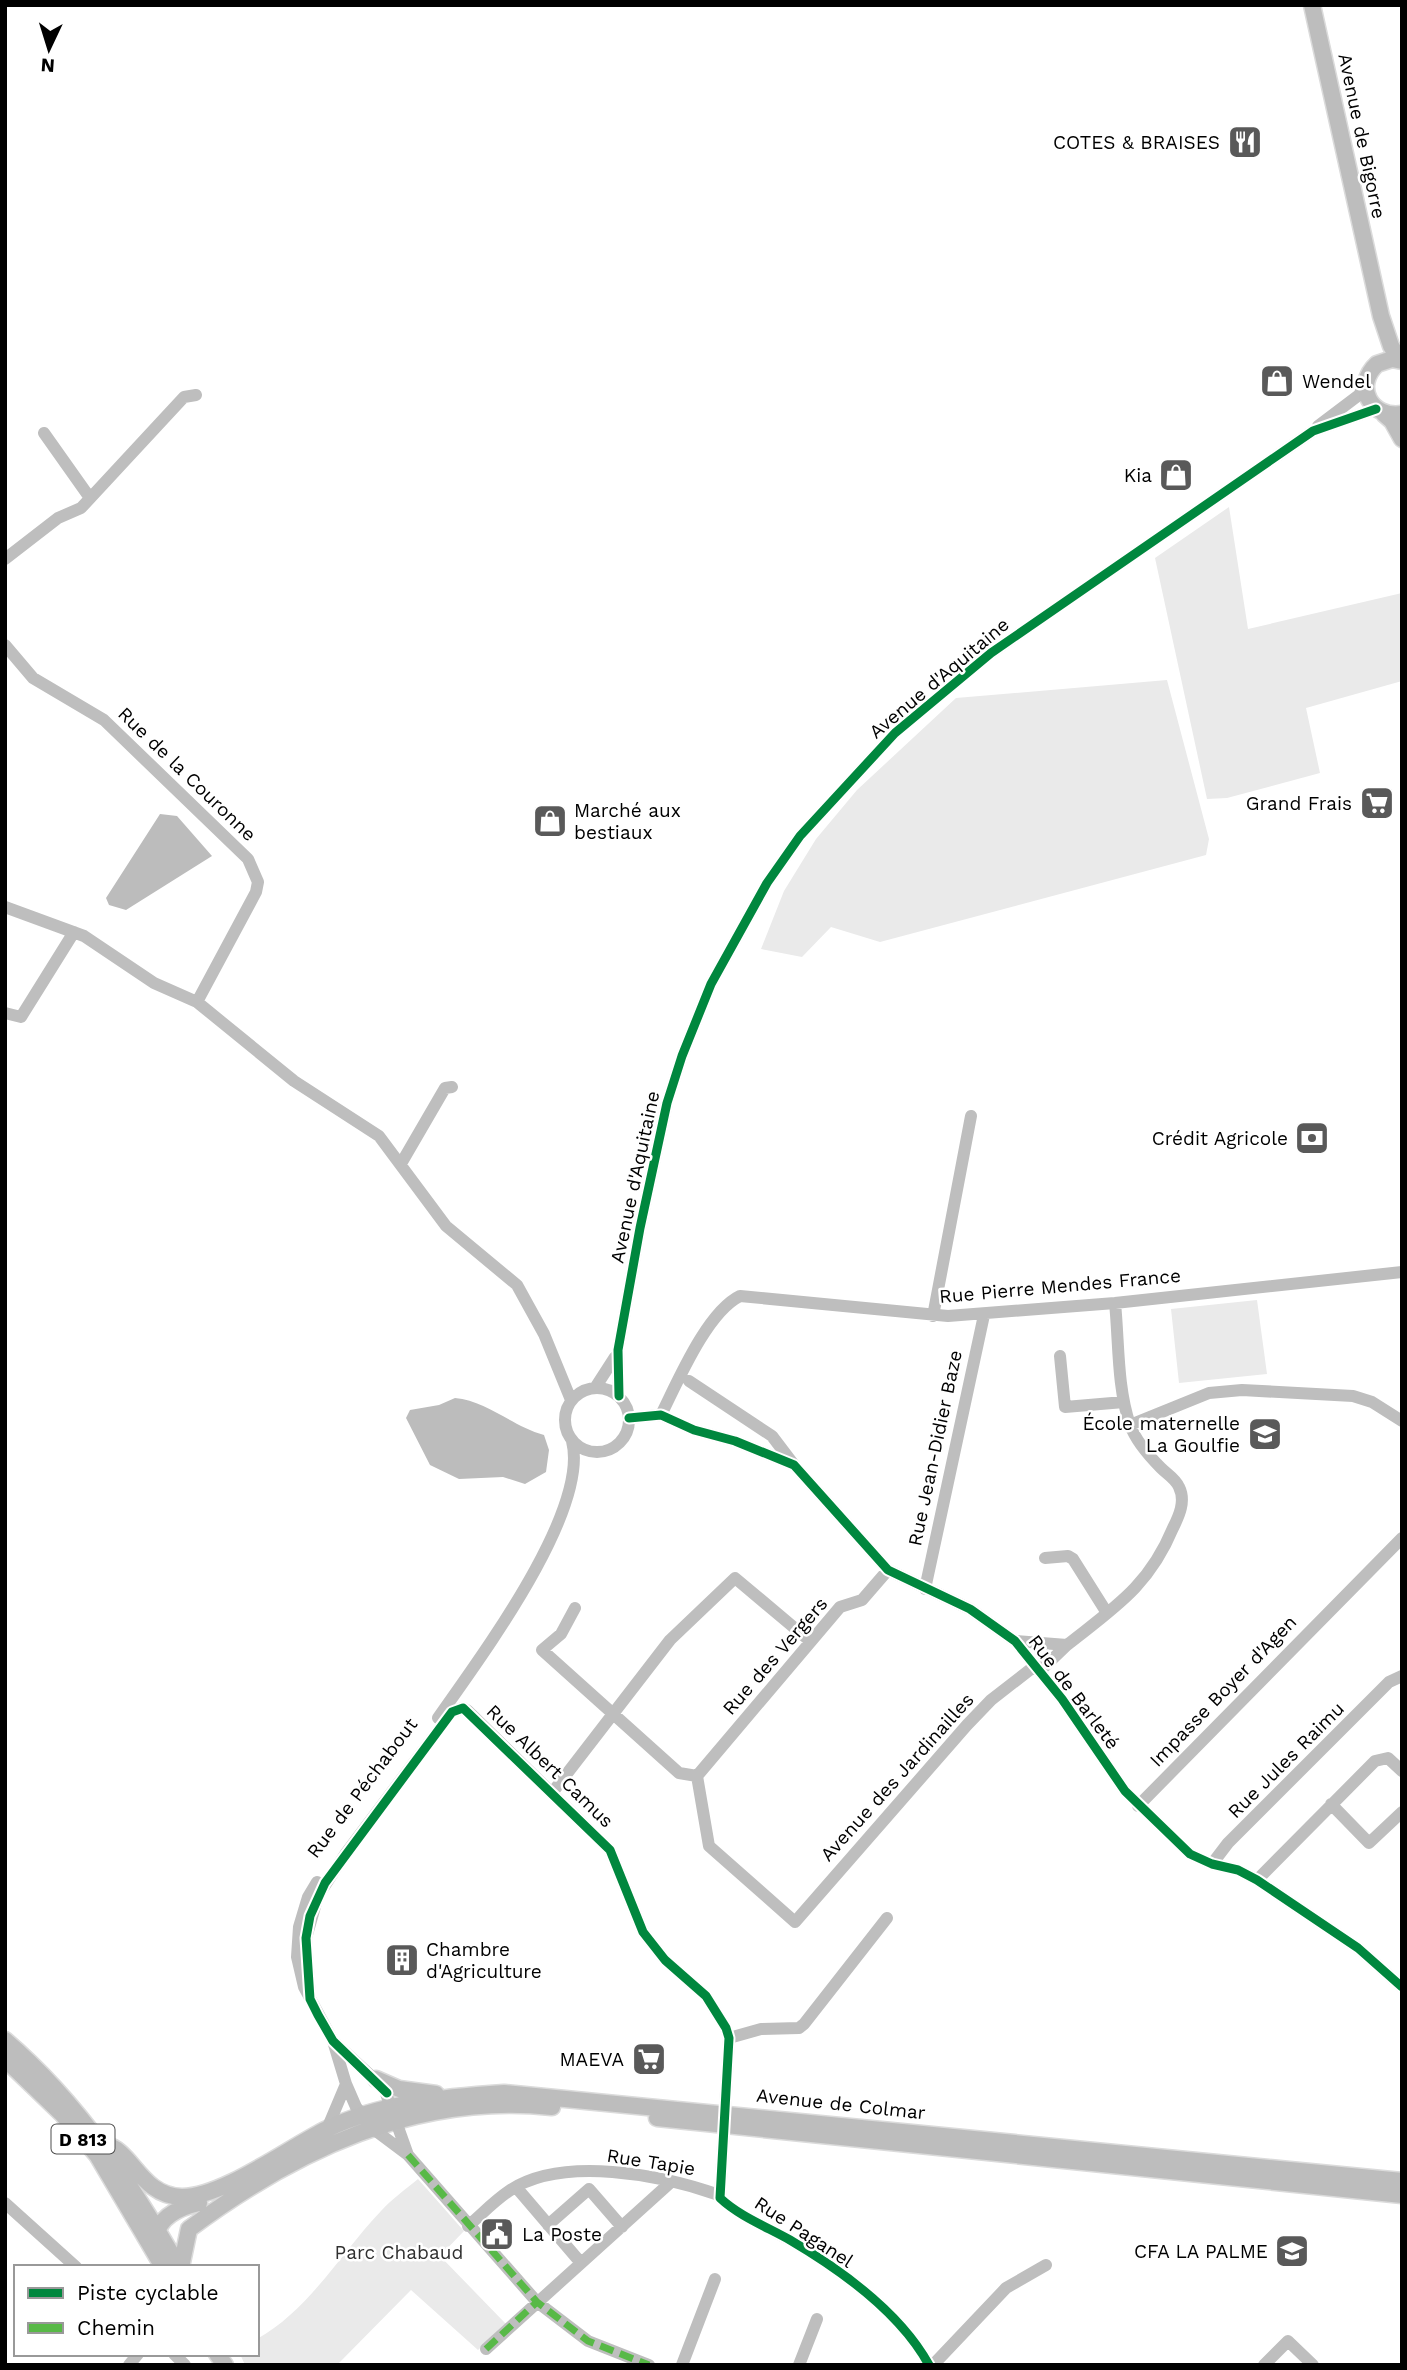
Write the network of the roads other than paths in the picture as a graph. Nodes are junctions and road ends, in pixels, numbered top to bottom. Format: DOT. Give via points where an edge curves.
graph roads {
  1 [pos="1312,5"];
  2 [pos="1381,316"];
  3 [pos="1401,360"];
  4 [pos="1377,364"];
  5 [pos="1365,384"];
  6 [pos="196,395"];
  7 [pos="1380,412"];
  8 [pos="1402,414"];
  9 [pos="1313,431"];
  10 [pos="44,432"];
  11 [pos="1402,439"];
  12 [pos="90,498"];
  13 [pos="5,559"];
  14 [pos="5,645"];
  15 [pos="5,907"];
  16 [pos="74,932"];
  17 [pos="197,1002"];
  18 [pos="5,1013"];
  19 [pos="452,1087"];
  20 [pos="971,1116"];
  21 [pos="402,1163"];
  22 [pos="1402,1272"];
  23 [pos="1115,1303"];
  24 [pos="984,1315"];
  25 [pos="933,1316"];
  26 [pos="618,1350"];
  27 [pos="1060,1356"];
  28 [pos="564,1378"];
  29 [pos="689,1381"];
  30 [pos="591,1389"];
  31 [pos="619,1396"];
  32 [pos="571,1400"];
  33 [pos="1124,1402"];
  34 [pos="661,1415"];
  35 [pos="629,1418"];
  36 [pos="750,1421"];
  37 [pos="1402,1421"];
  38 [pos="1130,1425"];
  39 [pos="572,1441"];
  40 [pos="734,1441"];
  41 [pos="596,1453"];
  42 [pos="794,1465"];
  43 [pos="570,1489"];
  44 [pos="1402,1538"];
  45 [pos="1045,1558"];
  46 [pos="888,1570"];
  47 [pos="925,1589"];
  48 [pos="575,1608"];
  49 [pos="1107,1613"];
  50 [pos="810,1642"];
  51 [pos="1015,1642"];
  52 [pos="1067,1645"];
  53 [pos="1038,1668"];
  54 [pos="1402,1676"];
  55 [pos="611,1715"];
  56 [pos="1402,1771"];
  57 [pos="697,1776"];
  58 [pos="552,1793"];
  59 [pos="1331,1804"];
  60 [pos="1138,1805"];
  61 [pos="1402,1812"];
  62 [pos="1212,1864"];
  63 [pos="1257,1880"];
  64 [pos="887,1918"];
  65 [pos="1402,1987"];
  66 [pos="310,1999"];
  67 [pos="729,2038"];
  68 [pos="5,2039"];
  69 [pos="333,2041"];
  70 [pos="5,2059"];
  71 [pos="376,2079"];
  72 [pos="346,2084"];
  73 [pos="460,2096"];
  74 [pos="401,2114"];
  75 [pos="725,2115"];
  76 [pos="367,2122"];
  77 [pos="327,2129"];
  78 [pos="104,2145"];
  79 [pos="408,2155"];
  80 [pos="249,2173"];
  81 [pos="1402,2181"];
  82 [pos="671,2182"];
  83 [pos="516,2187"];
  84 [pos="719,2195"];
  85 [pos="1402,2195"];
  86 [pos="5,2203"];
  87 [pos="548,2225"];
  88 [pos="468,2226"];
  89 [pos="146,2227"];
  90 [pos="622,2227"];
  91 [pos="188,2229"];
  92 [pos="581,2263"];
  93 [pos="74,2265"];
  94 [pos="162,2265"];
  95 [pos="178,2265"];
  96 [pos="180,2265"];
  97 [pos="1046,2265"];
  98 [pos="715,2279"];
  99 [pos="537,2302"];
  100 [pos="817,2319"];
  101 [pos="486,2350"];
  102 [pos="929,2361"];
  103 [pos="649,2365"];
  104 [pos="682,2365"];
  105 [pos="799,2365"];
  106 [pos="914,2365"];
  107 [pos="1264,2365"];
  108 [pos="1313,2365"];
  1 -- 2 [label="main road, Avenue de Bigorre"];
  2 -- 3 [label="main road, Avenue de Bigorre"];
  2 -- 4 [label="main road, Avenue de Bigorre"];
  3 -- 4 [label="main road"];
  4 -- 5 [label="main road"];
  5 -- 7 [label="main road" via="1366,394"];
  5 -- 9 [label="street" via="1359,396"];
  6 -- 12 [label="street" via="184,397"];
  7 -- 8 [label="main road"];
  7 -- 9 [label="street, Avenue d'Aquitaine"];
  7 -- 11 [label="main road" via="1392,421"];
  9 -- 26 [label="street, Avenue d'Aquitaine" via="991,653 895,733 800,836 744,923 711,985 682,1056 640,1228"];
  10 -- 12 [label="street"];
  12 -- 13 [label="street"];
  14 -- 17 [label="street, Rue de la Couronne" via="33,678 104,719 248,859 255,872 256,892"];
  15 -- 16 [label="street"];
  16 -- 17 [label="street" via="154,983"];
  16 -- 18 [label="street" via="21,1017"];
  17 -- 21 [label="street" via="294,1081 368,1127"];
  19 -- 21 [label="street" via="445,1088"];
  20 -- 25 [label="street"];
  21 -- 28 [label="street" via="446,1227 517,1285"];
  22 -- 23 [label="street, Rue Pierre Mendes France"];
  23 -- 24 [label="street, Rue Pierre Mendes France"];
  23 -- 33 [label="street"];
  24 -- 25 [label="street, Rue Pierre Mendes France"];
  24 -- 47 [label="street, Rue Jean-Didier Baze"];
  25 -- 34 [label="street, Rue Pierre Mendes France" via="740,1296 728,1302 710,1326"];
  26 -- 30 [label="street, Avenue d'Aquitaine"];
  26 -- 31 [label="street, Avenue d'Aquitaine"];
  27 -- 33 [label="street" via="1065,1407"];
  28 -- 30 [label="street"];
  28 -- 32 [label="street"];
  29 -- 36 [label="street, Rue de Barleté"];
  30 -- 31 [label="street"];
  30 -- 32 [label="street"];
  31 -- 35 [label="street"];
  32 -- 39 [label="street" via="564,1423"];
  33 -- 38 [label="street"];
  34 -- 35 [label="street, Rue de Barleté"];
  34 -- 40 [label="street, Rue de Barleté"];
  35 -- 41 [label="street" via="628,1429 616,1446"];
  36 -- 40 [label="street"];
  36 -- 42 [label="street, Rue de Barleté" via="772,1436"];
  37 -- 38 [label="street" via="1353,1396 1242,1390 1209,1393"];
  38 -- 49 [label="street, Avenue des Jardinailles" via="1179,1487 1182,1500 1160,1559 1143,1583"];
  39 -- 41 [label="street"];
  39 -- 43 [label="street, Rue de Péchabout" via="575,1465"];
  40 -- 42 [label="street, Rue de Barleté"];
  41 -- 43 [label="street, Rue de Péchabout"];
  42 -- 46 [label="street, Rue de Barleté"];
  43 -- 66 [label="street, Rue de Péchabout" via="542,1562 437,1720 308,1897 297,1957"];
  44 -- 60 [label="street, Impasse Boyer d'Agen"];
  45 -- 49 [label="street" via="1073,1559"];
  46 -- 47 [label="street, Rue de Barleté"];
  46 -- 50 [label="street, Rue des Vergers" via="862,1600 840,1607"];
  47 -- 51 [label="street, Rue de Barleté" via="970,1609"];
  48 -- 55 [label="street" via="561,1634 542,1650"];
  49 -- 52 [label="street, Avenue des Jardinailles"];
  50 -- 55 [label="street" via="735,1578 670,1640"];
  50 -- 57 [label="street, Rue des Vergers"];
  51 -- 52 [label="street"];
  51 -- 53 [label="street, Rue de Barleté"];
  52 -- 53 [label="street, Avenue des Jardinailles"];
  53 -- 57 [label="street, Avenue des Jardinailles" via="991,1700 967,1725 795,1922 709,1846"];
  53 -- 60 [label="street, Rue de Barleté"];
  54 -- 62 [label="street, Rue Jules Raimu" via="1389,1682"];
  55 -- 57 [label="street" via="679,1773"];
  55 -- 58 [label="street"];
  56 -- 59 [label="street" via="1388,1758 1375,1761"];
  58 -- 66 [label="street, Rue Albert Camus" via="463,1708 453,1712 318,1896 306,1938"];
  58 -- 67 [label="street, Rue Albert Camus" via="610,1850 643,1932 665,1960 706,1996"];
  59 -- 61 [label="street" via="1368,1843"];
  59 -- 63 [label="street"];
  60 -- 62 [label="street, Rue de Barleté" via="1190,1854"];
  62 -- 63 [label="street, Rue de Barleté"];
  63 -- 65 [label="street, Rue de Barleté" via="1358,1948"];
  64 -- 67 [label="street" via="799,2028 761,2029"];
  66 -- 69 [label="street, Rue de Péchabout"];
  67 -- 75 [label="street"];
  68 -- 78 [label="main road, D 813" via="70,2101"];
  69 -- 71 [label="street"];
  69 -- 72 [label="street, Rue de Péchabout"];
  70 -- 89 [label="main road, D 813" via="97,2155"];
  71 -- 73 [label="main road" via="399,2089"];
  71 -- 74 [label="street"];
  72 -- 76 [label="street, Rue de Péchabout"];
  72 -- 77 [label="street"];
  73 -- 74 [label="main road, Avenue de Colmar"];
  73 -- 75 [label="main road, Avenue de Colmar" via="527,2094"];
  74 -- 75 [label="main road, Avenue de Colmar" via="514,2105"];
  74 -- 76 [label="main road, Avenue de Colmar"];
  74 -- 79 [label="street"];
  75 -- 81 [label="main road, Avenue de Colmar"];
  75 -- 84 [label="street"];
  75 -- 85 [label="main road, Avenue de Colmar"];
  76 -- 77 [label="main road, Avenue de Colmar"];
  76 -- 79 [label="street"];
  76 -- 91 [label="main road, Avenue de Colmar" via="299,2158"];
  77 -- 80 [label="main road, Avenue de Colmar"];
  78 -- 80 [label="main road, Avenue de Colmar" via="119,2153 154,2188 173,2196 204,2194"];
  78 -- 89 [label="main road, D 813"];
  79 -- 88 [label="street"];
  80 -- 89 [label="main road"];
  82 -- 83 [label="street, Rue Tapie" via="628,2174 561,2173"];
  82 -- 84 [label="street, Rue Tapie"];
  82 -- 90 [label="street"];
  83 -- 87 [label="street"];
  83 -- 88 [label="street, Rue Tapie"];
  84 -- 102 [label="street, Rue Paganel" via="830,2266 899,2324"];
  86 -- 93 [label="street"];
  87 -- 90 [label="street" via="589,2189"];
  87 -- 92 [label="street"];
  88 -- 99 [label="street"];
  89 -- 91 [label="main road"];
  89 -- 94 [label="main road"];
  89 -- 95 [label="main road, D 813"];
  90 -- 92 [label="street"];
  91 -- 96 [label="main road"];
  92 -- 99 [label="street"];
  97 -- 102 [label="street" via="1006,2288"];
  98 -- 104 [label="street"];
  99 -- 101 [label="street"];
  99 -- 103 [label="street" via="586,2339"];
  100 -- 105 [label="street"];
  102 -- 106 [label="street"];
  107 -- 108 [label="street" via="1288,2341"];
}
